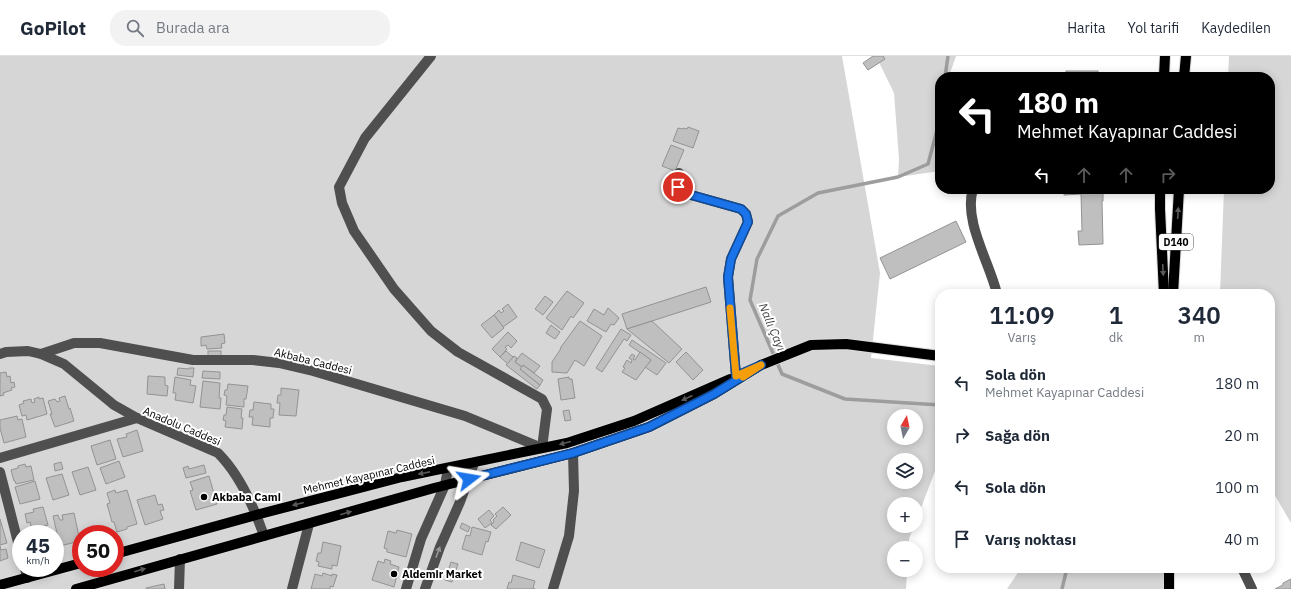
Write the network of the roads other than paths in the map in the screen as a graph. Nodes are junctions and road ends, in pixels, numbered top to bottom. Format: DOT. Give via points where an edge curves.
graph roads {
  1 [pos="431,56"];
  2 [pos="1165,56"];
  3 [pos="1186,56"];
  4 [pos="1164,72"];
  5 [pos="1184,72"];
  6 [pos="679,173"];
  7 [pos="972,194"];
  8 [pos="1160,194"];
  9 [pos="1179,194"];
  10 [pos="995,289"];
  11 [pos="1164,289"];
  12 [pos="1173,289"];
  13 [pos="0,354"];
  14 [pos="41,354"];
  15 [pos="935,355"];
  16 [pos="761,365"];
  17 [pos="736,376"];
  18 [pos="137,418"];
  19 [pos="542,448"];
  20 [pos="573,453"];
  21 [pos="0,458"];
  22 [pos="474,463"];
  23 [pos="448,468"];
  24 [pos="0,472"];
  25 [pos="469,479"];
  26 [pos="445,485"];
  27 [pos="256,514"];
  28 [pos="309,524"];
  29 [pos="14,525"];
  30 [pos="264,536"];
  31 [pos="124,551"];
  32 [pos="180,559"];
  33 [pos="1169,573"];
  34 [pos="1244,573"];
  35 [pos="17,577"];
  36 [pos="0,585"];
  37 [pos="76,589"];
  38 [pos="179,589"];
  39 [pos="292,589"];
  40 [pos="406,589"];
  41 [pos="425,589"];
  42 [pos="553,589"];
  43 [pos="1169,589"];
  44 [pos="1252,589"];
  1 -- 19 [label="street" via="365,138 339,187 342,203 354,232 394,289 431,331 458,352 542,399 547,409"];
  2 -- 4 [label="main road"];
  3 -- 5 [label="main road"];
  6 -- 17 [label="street" via="678,187 684,193 741,209 748,218 731,259 728,277"];
  7 -- 10 [label="street" via="971,211"];
  8 -- 11 [label="main road, D140, one-way"];
  12 -- 9 [label="main road, D140, one-way"];
  13 -- 14 [label="street, Akbaba Caddesi" via="28,351"];
  14 -- 18 [label="street" via="64,364 114,405"];
  14 -- 19 [label="street, Akbaba Caddesi" via="74,343 100,343 192,360 253,360 279,363 464,416"];
  15 -- 16 [label="main road" via="846,344 811,345"];
  16 -- 17 [label="main road, Mehmet Kayapınar Caddesi"];
  16 -- 20 [label="main road" via="714,394 649,427"];
  17 -- 19 [label="main road, Mehmet Kayapınar Caddesi, one-way" via="634,421 567,443"];
  18 -- 21 [label="street, Anadolu Caddesi"];
  18 -- 27 [label="street, Anadolu Caddesi" via="218,453 237,478"];
  19 -- 22 [label="main road, Mehmet Kayapınar Caddesi"];
  20 -- 25 [label="main road"];
  20 -- 42 [label="street" via="574,491 569,536"];
  22 -- 23 [label="main road, Mehmet Kayapınar Caddesi"];
  22 -- 25 [label="street"];
  23 -- 26 [label="street"];
  23 -- 27 [label="main road, Mehmet Kayapınar Caddesi, one-way"];
  24 -- 29 [label="street"];
  25 -- 26 [label="main road"];
  41 -- 25 [label="street, one-way"];
  28 -- 26 [label="main road, one-way"];
  26 -- 40 [label="street" via="422,540"];
  27 -- 30 [label="street, Anadolu Caddesi"];
  27 -- 31 [label="main road, Mehmet Kayapınar Caddesi"];
  28 -- 30 [label="main road"];
  28 -- 39 [label="street"];
  30 -- 32 [label="main road"];
  37 -- 32 [label="main road, one-way"];
  32 -- 38 [label="street"];
  33 -- 43 [label="main road"];
  34 -- 44 [label="street"];
  35 -- 36 [label="main road"];
}
